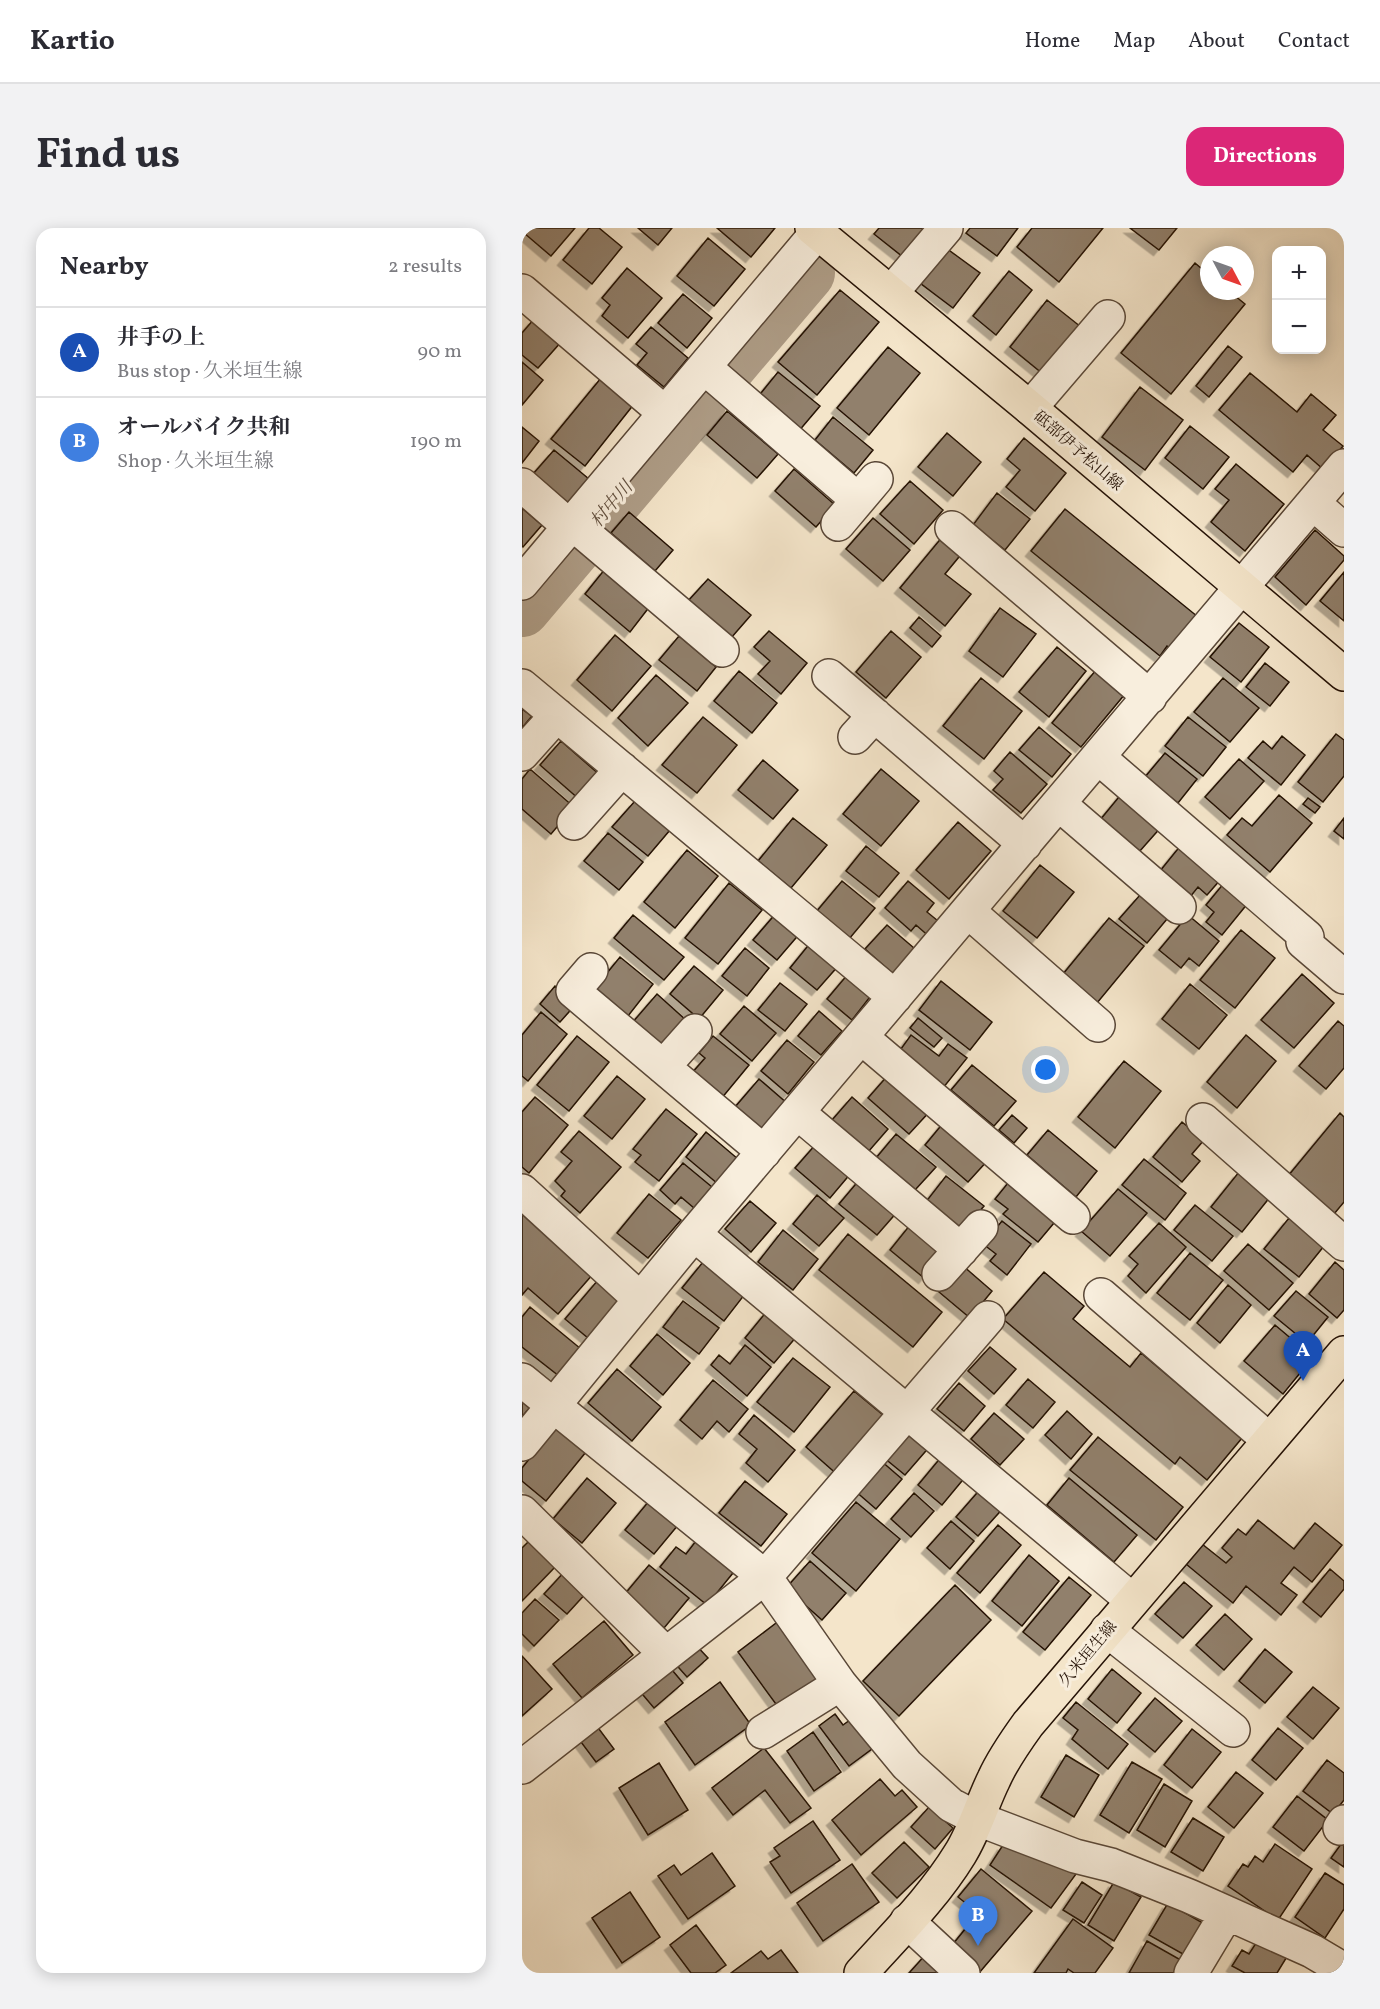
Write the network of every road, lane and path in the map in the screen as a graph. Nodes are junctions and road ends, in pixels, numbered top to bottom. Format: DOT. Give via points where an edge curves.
graph roads {
  1 [pos="946,228"];
  2 [pos="817,229"];
  3 [pos="891,293"];
  4 [pos="524,296"];
  5 [pos="1108,317"];
  6 [pos="704,367"];
  7 [pos="1030,408"];
  8 [pos="665,413"];
  9 [pos="1344,466"];
  10 [pos="522,485"];
  11 [pos="857,501"];
  12 [pos="1313,503"];
  13 [pos="952,528"];
  14 [pos="1344,530"];
  15 [pos="579,531"];
  16 [pos="522,583"];
  17 [pos="1241,589"];
  18 [pos="722,650"];
  19 [pos="1344,674"];
  20 [pos="829,676"];
  21 [pos="522,686"];
  22 [pos="1150,697"];
  23 [pos="557,715"];
  24 [pos="522,754"];
  25 [pos="1098,757"];
  26 [pos="622,769"];
  27 [pos="1059,804"];
  28 [pos="574,823"];
  29 [pos="1025,844"];
  30 [pos="1179,907"];
  31 [pos="968,911"];
  32 [pos="591,970"];
  33 [pos="1344,977"];
  34 [pos="895,997"];
  35 [pos="1098,1025"];
  36 [pos="696,1031"];
  37 [pos="861,1036"];
  38 [pos="663,1067"];
  39 [pos="797,1112"];
  40 [pos="1203,1120"];
  41 [pos="764,1152"];
  42 [pos="522,1191"];
  43 [pos="1072,1217"];
  44 [pos="694,1234"];
  45 [pos="1344,1244"];
  46 [pos="939,1274"];
  47 [pos="1101,1295"];
  48 [pos="640,1299"];
  49 [pos="988,1318"];
  50 [pos="1344,1353"];
  51 [pos="522,1380"];
  52 [pos="553,1405"];
  53 [pos="908,1411"];
  54 [pos="1269,1440"];
  55 [pos="522,1444"];
  56 [pos="522,1512"];
  57 [pos="765,1577"];
  58 [pos="1132,1600"];
  59 [pos="1107,1630"];
  60 [pos="666,1654"];
  61 [pos="840,1684"];
  62 [pos="1233,1730"];
  63 [pos="763,1732"];
  64 [pos="522,1767"];
  65 [pos="978,1820"];
  66 [pos="1227,1913"];
  67 [pos="907,1921"];
  68 [pos="1344,1970"];
  69 [pos="861,1973"];
  70 [pos="963,1973"];
  71 [pos="1191,1973"];
  1 -- 3 [label="street"];
  2 -- 3 [label="main road, 砥部伊予松山線"];
  2 -- 6 [label="street"];
  3 -- 7 [label="main road, 砥部伊予松山線"];
  4 -- 8 [label="street"];
  5 -- 7 [label="street"];
  6 -- 8 [label="street"];
  6 -- 11 [label="street"];
  7 -- 17 [label="main road, 砥部伊予松山線"];
  8 -- 15 [label="street"];
  9 -- 12 [label="street"];
  10 -- 15 [label="street"];
  12 -- 14 [label="street"];
  12 -- 17 [label="street"];
  13 -- 22 [label="street"];
  15 -- 16 [label="street"];
  15 -- 18 [label="street"];
  17 -- 19 [label="main road, 砥部伊予松山線"];
  17 -- 22 [label="street"];
  20 -- 29 [label="street" via="865,726"];
  21 -- 23 [label="street"];
  22 -- 25 [label="street"];
  23 -- 24 [label="street"];
  23 -- 26 [label="street"];
  25 -- 27 [label="street"];
  25 -- 33 [label="street"];
  26 -- 28 [label="street"];
  26 -- 34 [label="street"];
  27 -- 29 [label="street"];
  27 -- 30 [label="street"];
  29 -- 31 [label="street"];
  31 -- 34 [label="street"];
  31 -- 35 [label="street"];
  32 -- 38 [label="street" via="573,991"];
  34 -- 37 [label="street"];
  36 -- 38 [label="street"];
  37 -- 39 [label="street"];
  37 -- 43 [label="street"];
  38 -- 41 [label="street"];
  39 -- 41 [label="street"];
  39 -- 46 [label="street" via="971,1238"];
  40 -- 45 [label="street"];
  41 -- 44 [label="street"];
  42 -- 48 [label="street"];
  44 -- 48 [label="street"];
  44 -- 53 [label="street"];
  47 -- 54 [label="street"];
  48 -- 52 [label="street"];
  49 -- 53 [label="street"];
  50 -- 54 [label="main road, 久米垣生線"];
  51 -- 52 [label="street"];
  52 -- 55 [label="street"];
  52 -- 57 [label="street"];
  53 -- 57 [label="street"];
  53 -- 58 [label="street"];
  54 -- 58 [label="main road, 久米垣生線"];
  56 -- 60 [label="street"];
  57 -- 60 [label="street"];
  57 -- 61 [label="street"];
  58 -- 59 [label="main road, 久米垣生線"];
  59 -- 62 [label="street"];
  59 -- 65 [label="main road, 久米垣生線" via="1006,1753"];
  60 -- 64 [label="street"];
  61 -- 63 [label="street"];
  61 -- 65 [label="street" via="923,1781 951,1805"];
  65 -- 66 [label="street" via="1111,1865"];
  65 -- 67 [label="main road, 久米垣生線" via="938,1888"];
  66 -- 68 [label="street" via="1312,1951"];
  66 -- 71 [label="street"];
  67 -- 69 [label="main road, 久米垣生線"];
  67 -- 70 [label="street"];
}
